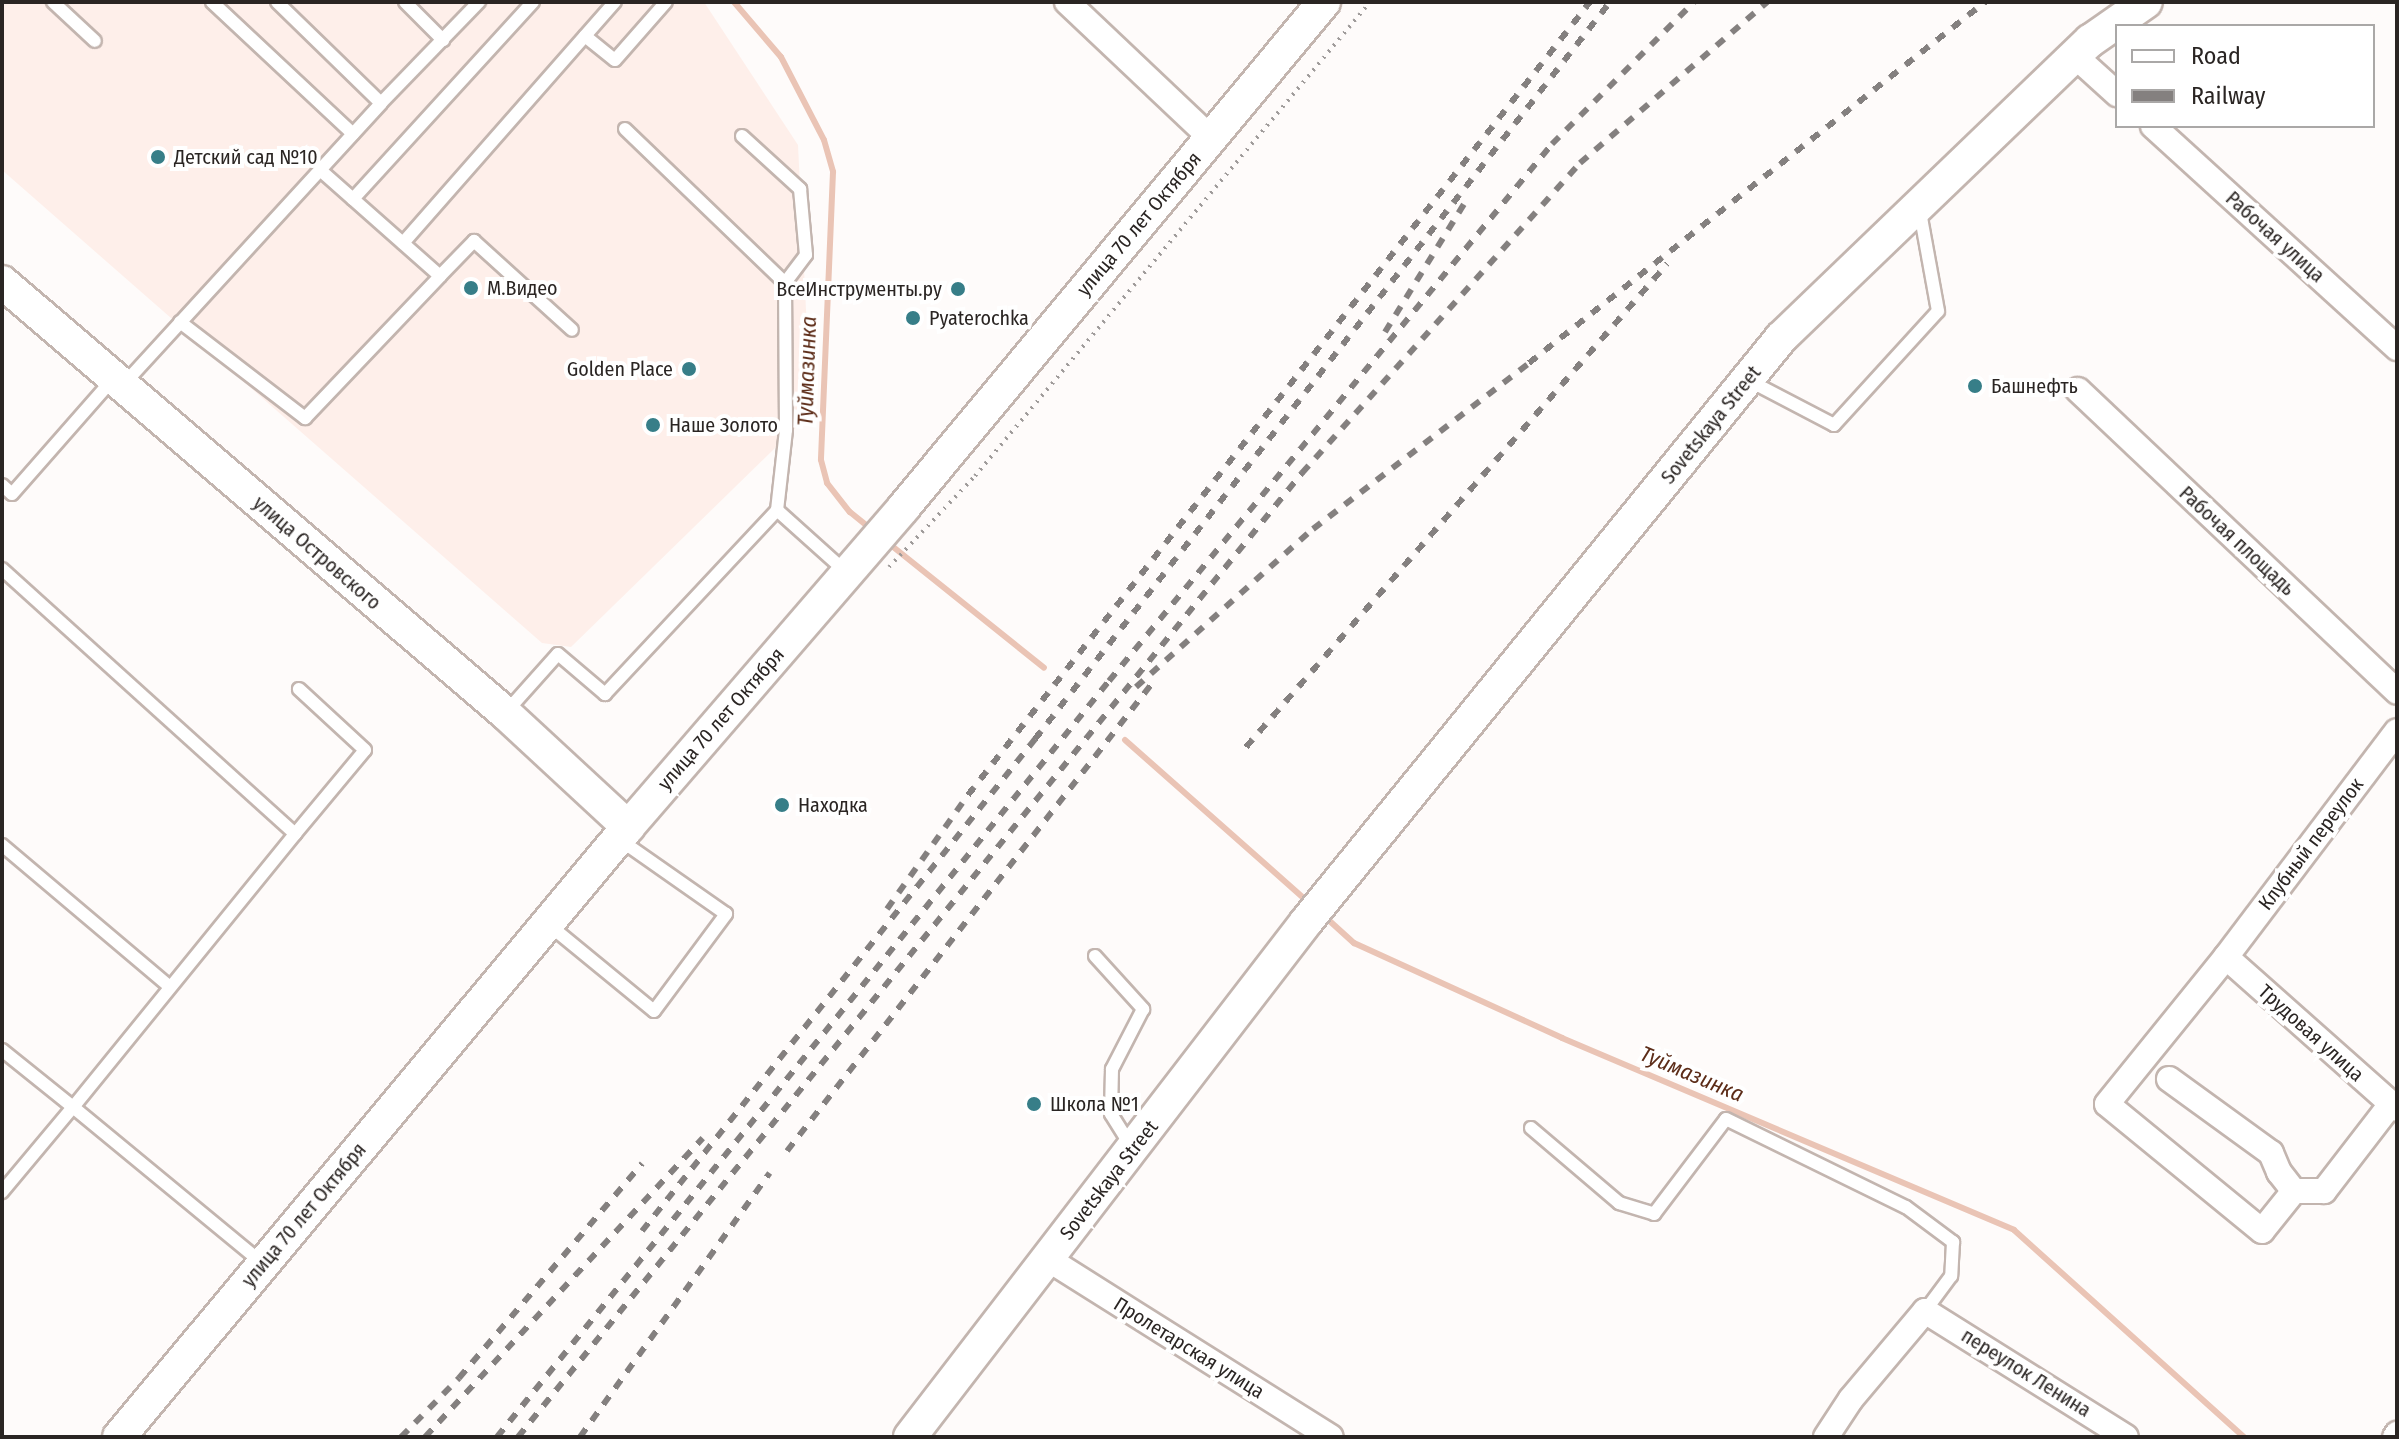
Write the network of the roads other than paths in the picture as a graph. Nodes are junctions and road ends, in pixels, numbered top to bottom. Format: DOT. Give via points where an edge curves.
graph roads {
  1 [pos="53,2"];
  2 [pos="212,2"];
  3 [pos="277,2"];
  4 [pos="405,2"];
  5 [pos="479,2"];
  6 [pos="533,2"];
  7 [pos="615,2"];
  8 [pos="666,2"];
  9 [pos="1067,2"];
  10 [pos="1324,2"];
  11 [pos="2146,2"];
  12 [pos="2117,24"];
  13 [pos="2115,26"];
  14 [pos="585,36"];
  15 [pos="443,40"];
  16 [pos="95,41"];
  17 [pos="2075,56"];
  18 [pos="2115,92"];
  19 [pos="381,103"];
  20 [pos="2155,128"];
  21 [pos="625,129"];
  22 [pos="353,134"];
  23 [pos="742,136"];
  24 [pos="1210,137"];
  25 [pos="320,170"];
  26 [pos="353,199"];
  27 [pos="1919,205"];
  28 [pos="403,243"];
  29 [pos="440,276"];
  30 [pos="2,282"];
  31 [pos="785,283"];
  32 [pos="180,322"];
  33 [pos="572,330"];
  34 [pos="2397,348"];
  35 [pos="1748,380"];
  36 [pos="118,381"];
  37 [pos="2078,390"];
  38 [pos="7,489"];
  39 [pos="2,506"];
  40 [pos="777,510"];
  41 [pos="867,564"];
  42 [pos="2,569"];
  43 [pos="299,689"];
  44 [pos="2397,692"];
  45 [pos="505,713"];
  46 [pos="2397,731"];
  47 [pos="623,833"];
  48 [pos="295,834"];
  49 [pos="2,845"];
  50 [pos="548,924"];
  51 [pos="1095,956"];
  52 [pos="2226,957"];
  53 [pos="170,987"];
  54 [pos="2,1050"];
  55 [pos="2169,1079"];
  56 [pos="2394,1106"];
  57 [pos="73,1107"];
  58 [pos="1531,1128"];
  59 [pos="1134,1151"];
  60 [pos="2294,1191"];
  61 [pos="2,1192"];
  62 [pos="1048,1259"];
  63 [pos="263,1264"];
  64 [pos="1925,1311"];
  65 [pos="119,1437"];
  66 [pos="910,1437"];
  67 [pos="1331,1437"];
  68 [pos="1826,1437"];
  69 [pos="2126,1437"];
  1 -- 16 [label="lane"];
  2 -- 22 [label="lane"];
  3 -- 19 [label="lane"];
  4 -- 15 [label="lane"];
  5 -- 15 [label="lane"];
  6 -- 26 [label="lane"];
  7 -- 14 [label="lane"];
  8 -- 14 [label="lane" via="615,60"];
  9 -- 24 [label="street"];
  10 -- 24 [label="street, улица 70 лет Октября"];
  11 -- 12 [label="street, Sovetskaya Street"];
  13 -- 17 [label="street, Sovetskaya Street"];
  14 -- 28 [label="lane"];
  15 -- 19 [label="lane"];
  17 -- 18 [label="street"];
  17 -- 27 [label="street, Sovetskaya Street"];
  19 -- 22 [label="lane"];
  20 -- 34 [label="street, Рабочая улица"];
  21 -- 31 [label="lane"];
  22 -- 25 [label="lane"];
  23 -- 31 [label="lane" via="800,189 806,255"];
  24 -- 41 [label="street, улица 70 лет Октября" via="904,507"];
  25 -- 26 [label="lane"];
  25 -- 32 [label="lane"];
  26 -- 28 [label="lane"];
  27 -- 35 [label="street, Sovetskaya Street" via="1781,338"];
  27 -- 35 [label="lane" via="1938,311 1834,425"];
  28 -- 29 [label="lane"];
  29 -- 32 [label="lane" via="305,418"];
  29 -- 33 [label="lane" via="474,241"];
  30 -- 36 [label="street, улица Островского"];
  31 -- 40 [label="lane" via="786,430"];
  32 -- 36 [label="lane"];
  35 -- 59 [label="street, Sovetskaya Street" via="1316,910"];
  36 -- 38 [label="lane"];
  36 -- 45 [label="street, улица Островского"];
  37 -- 44 [label="street, Рабочая площадь"];
  38 -- 39 [label="lane"];
  40 -- 41 [label="lane"];
  40 -- 45 [label="lane" via="605,694 558,654"];
  41 -- 47 [label="street, улица 70 лет Октября"];
  42 -- 48 [label="lane"];
  43 -- 48 [label="lane" via="365,750"];
  45 -- 47 [label="street, улица Островского"];
  46 -- 52 [label="street, Клубный переулок"];
  47 -- 50 [label="street, улица 70 лет Октября"];
  47 -- 50 [label="lane" via="726,914 654,1011"];
  48 -- 53 [label="lane"];
  49 -- 53 [label="lane"];
  50 -- 63 [label="street, улица 70 лет Октября"];
  51 -- 59 [label="lane" via="1143,1009 1112,1069 1111,1114"];
  52 -- 56 [label="street, Трудовая улица"];
  52 -- 60 [label="street, Клубный переулок" via="2107,1104 2262,1231"];
  53 -- 57 [label="lane"];
  54 -- 57 [label="lane"];
  55 -- 60 [label="street" via="2271,1153"];
  56 -- 60 [label="street" via="2324,1191"];
  57 -- 61 [label="lane"];
  57 -- 63 [label="lane"];
  58 -- 64 [label="lane" via="1619,1203 1654,1214 1726,1119 1906,1207 1953,1242 1951,1276"];
  59 -- 62 [label="street, Sovetskaya Street"];
  62 -- 66 [label="street, Sovetskaya Street"];
  62 -- 67 [label="street, Пролетарская улица"];
  63 -- 65 [label="street, улица 70 лет Октября"];
  64 -- 68 [label="street"];
  64 -- 69 [label="street, переулок Ленина"];
}
